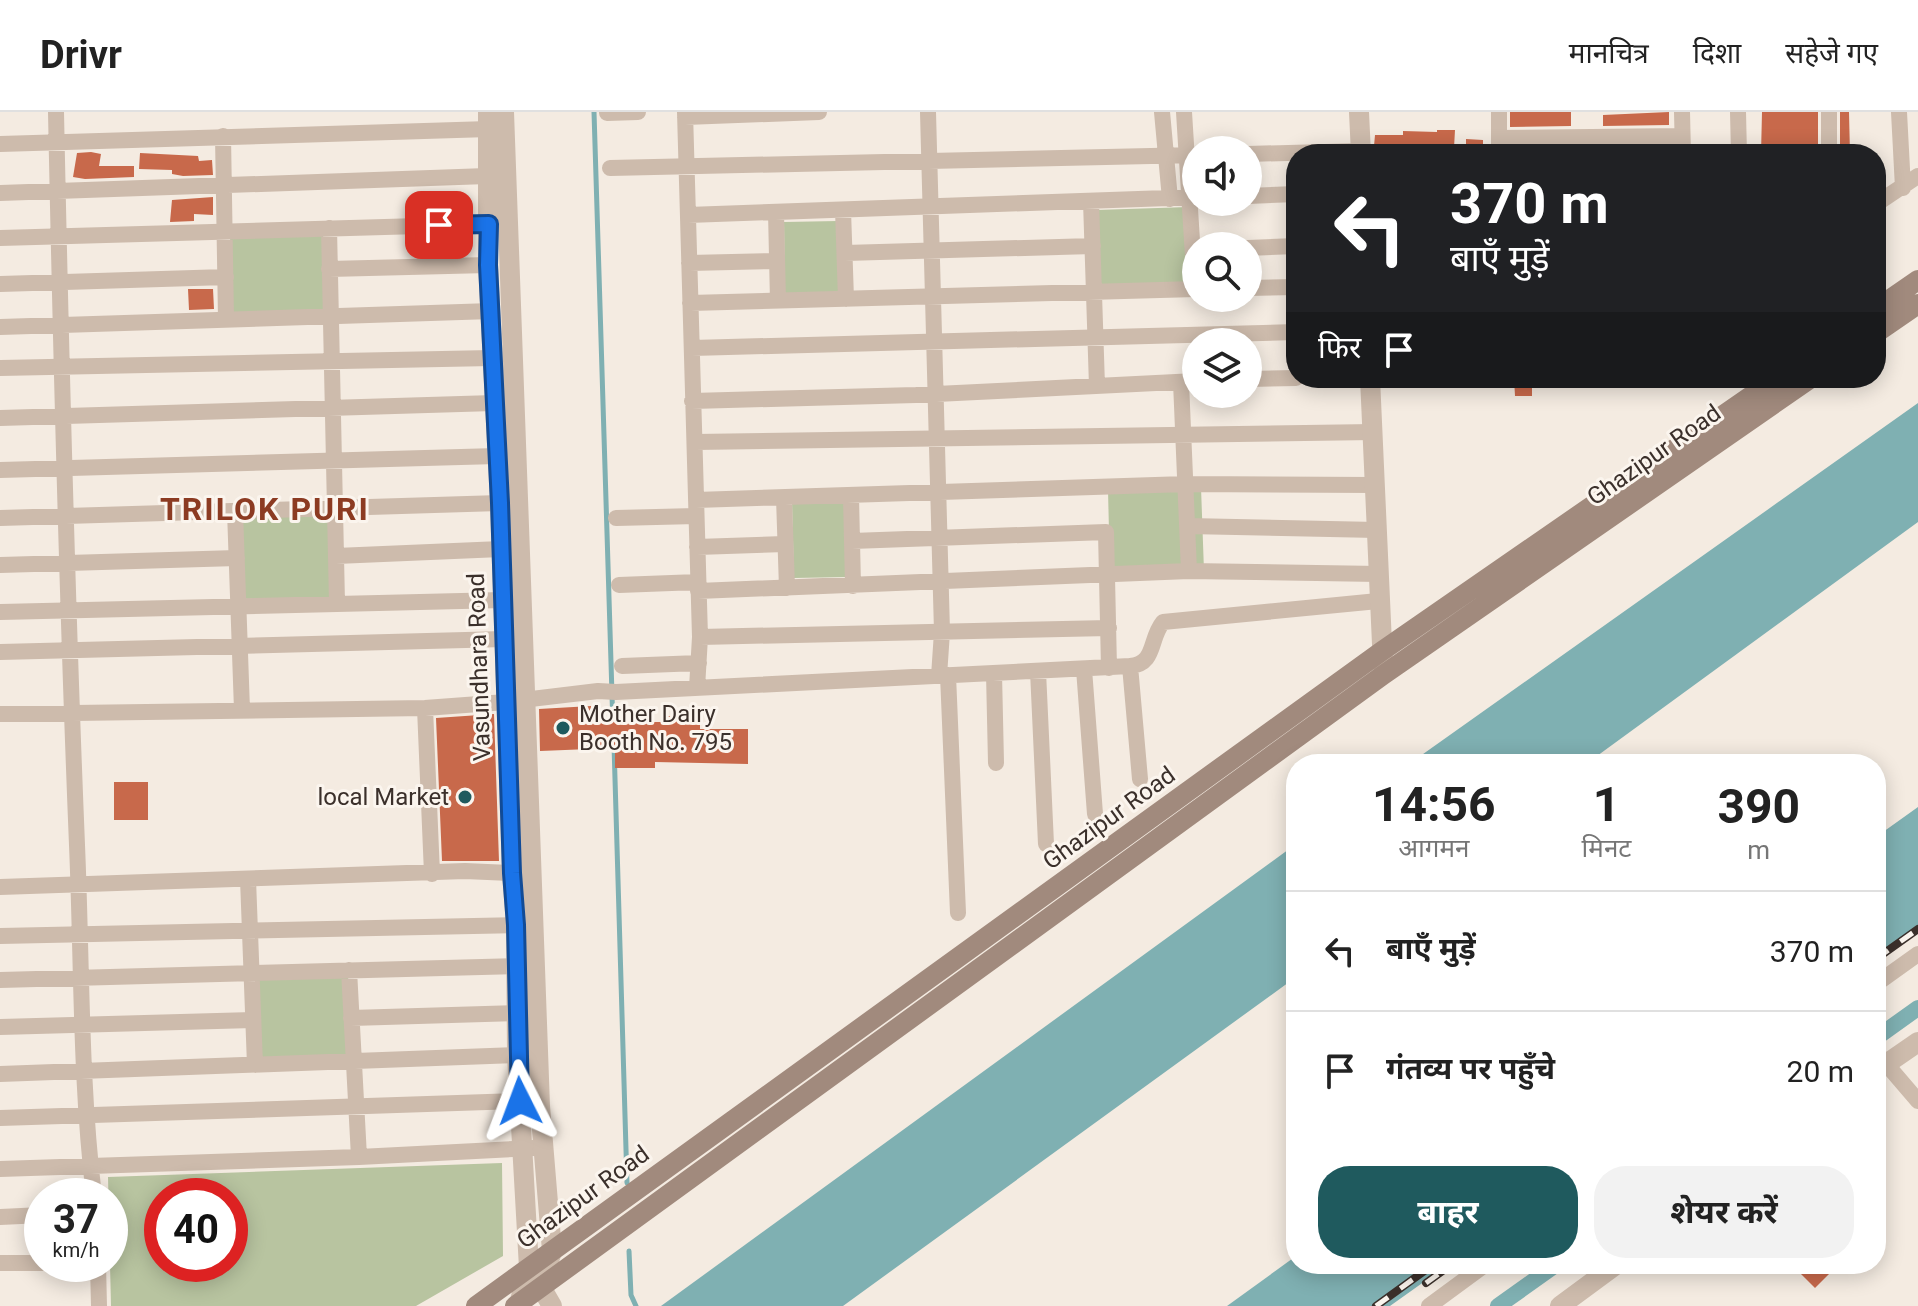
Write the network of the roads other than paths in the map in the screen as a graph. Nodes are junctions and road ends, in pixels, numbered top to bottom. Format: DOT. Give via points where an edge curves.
graph roads {
  1 [pos="56,112"];
  2 [pos="408,112"];
  3 [pos="504,112"];
  4 [pos="638,112"];
  5 [pos="819,112"];
  6 [pos="928,112"];
  7 [pos="1162,112"];
  8 [pos="1184,112"];
  9 [pos="1359,112"];
  10 [pos="1499,112"];
  11 [pos="1682,112"];
  12 [pos="1738,112"];
  13 [pos="1829,112"];
  14 [pos="1899,112"];
  15 [pos="607,113"];
  16 [pos="685,114"];
  17 [pos="489,120"];
  18 [pos="408,131"];
  19 [pos="223,136"];
  20 [pos="1188,136"];
  21 [pos="1682,136"];
  22 [pos="57,143"];
  23 [pos="0,144"];
  24 [pos="1361,144"];
  25 [pos="1499,144"];
  26 [pos="1536,144"];
  27 [pos="1682,144"];
  28 [pos="1739,144"];
  29 [pos="1829,144"];
  30 [pos="1286,153"];
  31 [pos="1262,154"];
  32 [pos="1166,155"];
  33 [pos="1182,155"];
  34 [pos="929,161"];
  35 [pos="686,166"];
  36 [pos="610,168"];
  37 [pos="487,176"];
  38 [pos="1918,176"];
  39 [pos="224,186"];
  40 [pos="1903,188"];
  41 [pos="58,191"];
  42 [pos="0,193"];
  43 [pos="1286,194"];
  44 [pos="1262,195"];
  45 [pos="1182,198"];
  46 [pos="1886,198"];
  47 [pos="1170,199"];
  48 [pos="1091,201"];
  49 [pos="930,207"];
  50 [pos="843,210"];
  51 [pos="776,212"];
  52 [pos="688,215"];
  53 [pos="489,224"];
  54 [pos="329,228"];
  55 [pos="225,231"];
  56 [pos="59,237"];
  57 [pos="0,238"];
  58 [pos="1093,246"];
  59 [pos="1286,246"];
  60 [pos="1262,247"];
  61 [pos="932,250"];
  62 [pos="845,253"];
  63 [pos="777,261"];
  64 [pos="689,263"];
  65 [pos="488,265"];
  66 [pos="329,269"];
  67 [pos="226,277"];
  68 [pos="1918,280"];
  69 [pos="59,283"];
  70 [pos="0,284"];
  71 [pos="1286,287"];
  72 [pos="1262,288"];
  73 [pos="1182,289"];
  74 [pos="1093,292"];
  75 [pos="933,296"];
  76 [pos="846,299"];
  77 [pos="778,301"];
  78 [pos="1886,302"];
  79 [pos="690,303"];
  80 [pos="1918,304"];
  81 [pos="492,311"];
  82 [pos="330,315"];
  83 [pos="226,319"];
  84 [pos="60,326"];
  85 [pos="1886,326"];
  86 [pos="0,327"];
  87 [pos="1286,332"];
  88 [pos="1095,337"];
  89 [pos="934,341"];
  90 [pos="692,348"];
  91 [pos="492,358"];
  92 [pos="331,360"];
  93 [pos="62,366"];
  94 [pos="0,368"];
  95 [pos="1286,378"];
  96 [pos="1262,379"];
  97 [pos="1182,381"];
  98 [pos="1097,386"];
  99 [pos="1371,388"];
  100 [pos="1763,388"];
  101 [pos="1797,388"];
  102 [pos="936,394"];
  103 [pos="692,401"];
  104 [pos="494,403"];
  105 [pos="331,407"];
  106 [pos="1186,408"];
  107 [pos="0,418"];
  108 [pos="62,418"];
  109 [pos="1374,432"];
  110 [pos="1184,433"];
  111 [pos="937,438"];
  112 [pos="695,442"];
  113 [pos="497,456"];
  114 [pos="334,462"];
  115 [pos="65,468"];
  116 [pos="0,470"];
  117 [pos="1186,484"];
  118 [pos="1375,485"];
  119 [pos="938,493"];
  120 [pos="851,496"];
  121 [pos="784,498"];
  122 [pos="500,503"];
  123 [pos="335,508"];
  124 [pos="696,508"];
  125 [pos="235,511"];
  126 [pos="67,516"];
  127 [pos="0,518"];
  128 [pos="616,518"];
  129 [pos="1188,526"];
  130 [pos="1377,530"];
  131 [pos="940,538"];
  132 [pos="852,541"];
  133 [pos="785,544"];
  134 [pos="697,547"];
  135 [pos="501,549"];
  136 [pos="336,556"];
  137 [pos="237,558"];
  138 [pos="69,563"];
  139 [pos="0,565"];
  140 [pos="1189,571"];
  141 [pos="1379,574"];
  142 [pos="1107,576"];
  143 [pos="941,582"];
  144 [pos="619,585"];
  145 [pos="698,586"];
  146 [pos="853,586"];
  147 [pos="787,588"];
  148 [pos="503,600"];
  149 [pos="1378,601"];
  150 [pos="337,603"];
  151 [pos="239,606"];
  152 [pos="69,611"];
  153 [pos="0,612"];
  154 [pos="1109,628"];
  155 [pos="942,632"];
  156 [pos="700,637"];
  157 [pos="504,639"];
  158 [pos="239,645"];
  159 [pos="1382,651"];
  160 [pos="0,652"];
  161 [pos="70,652"];
  162 [pos="699,663"];
  163 [pos="622,666"];
  164 [pos="1130,666"];
  165 [pos="1109,668"];
  166 [pos="1084,669"];
  167 [pos="1038,671"];
  168 [pos="994,673"];
  169 [pos="1383,675"];
  170 [pos="944,676"];
  171 [pos="697,688"];
  172 [pos="516,701"];
  173 [pos="425,708"];
  174 [pos="242,710"];
  175 [pos="72,713"];
  176 [pos="0,714"];
  177 [pos="996,763"];
  178 [pos="1140,779"];
  179 [pos="1095,814"];
  180 [pos="1046,844"];
  181 [pos="512,873"];
  182 [pos="432,874"];
  183 [pos="248,879"];
  184 [pos="79,884"];
  185 [pos="0,887"];
  186 [pos="958,913"];
  187 [pos="516,925"];
  188 [pos="250,930"];
  189 [pos="80,934"];
  190 [pos="0,936"];
  191 [pos="1918,954"];
  192 [pos="516,966"];
  193 [pos="349,970"];
  194 [pos="251,973"];
  195 [pos="82,977"];
  196 [pos="1886,977"];
  197 [pos="0,980"];
  198 [pos="517,1013"];
  199 [pos="351,1018"];
  200 [pos="253,1020"];
  201 [pos="82,1025"];
  202 [pos="0,1027"];
  203 [pos="1918,1042"];
  204 [pos="517,1055"];
  205 [pos="1886,1058"];
  206 [pos="354,1062"];
  207 [pos="255,1065"];
  208 [pos="1886,1069"];
  209 [pos="86,1071"];
  210 [pos="0,1074"];
  211 [pos="520,1101"];
  212 [pos="1918,1101"];
  213 [pos="356,1107"];
  214 [pos="85,1115"];
  215 [pos="0,1118"];
  216 [pos="543,1147"];
  217 [pos="522,1149"];
  218 [pos="359,1157"];
  219 [pos="91,1166"];
  220 [pos="0,1169"];
  221 [pos="92,1178"];
  222 [pos="24,1216"];
  223 [pos="0,1217"];
  224 [pos="552,1251"];
  225 [pos="0,1263"];
  226 [pos="24,1263"];
  227 [pos="529,1268"];
  228 [pos="1472,1274"];
  229 [pos="1603,1274"];
  230 [pos="98,1282"];
  231 [pos="541,1287"];
  232 [pos="518,1305"];
  233 [pos="89,1306"];
  234 [pos="99,1306"];
  235 [pos="476,1306"];
  236 [pos="552,1306"];
  237 [pos="1429,1306"];
  238 [pos="1560,1306"];
  1 -- 22 [label="street"];
  2 -- 18 [label="street"];
  3 -- 172 [label="street, Vasundhara Road"];
  4 -- 15 [label="street"];
  5 -- 16 [label="street"];
  6 -- 34 [label="street"];
  7 -- 32 [label="street"];
  8 -- 20 [label="street"];
  9 -- 24 [label="street"];
  10 -- 25 [label="street"];
  11 -- 21 [label="street"];
  12 -- 28 [label="street"];
  13 -- 29 [label="street"];
  14 -- 40 [label="street"];
  16 -- 35 [label="street"];
  17 -- 18 [label="street"];
  17 -- 37 [label="street, Vasundhara Road"];
  18 -- 19 [label="street"];
  19 -- 22 [label="street"];
  19 -- 39 [label="street"];
  21 -- 26 [label="street"];
  21 -- 27 [label="street"];
  22 -- 23 [label="street"];
  22 -- 41 [label="street"];
  30 -- 31 [label="street"];
  32 -- 33 [label="street"];
  32 -- 34 [label="street"];
  32 -- 47 [label="street"];
  34 -- 35 [label="street"];
  34 -- 49 [label="street"];
  35 -- 36 [label="street"];
  35 -- 52 [label="street"];
  37 -- 39 [label="street"];
  37 -- 53 [label="street, Vasundhara Road"];
  38 -- 40 [label="street"];
  39 -- 41 [label="street"];
  39 -- 55 [label="street"];
  40 -- 46 [label="street"];
  41 -- 42 [label="street"];
  41 -- 56 [label="street"];
  43 -- 44 [label="street"];
  45 -- 47 [label="street"];
  47 -- 48 [label="street"];
  48 -- 49 [label="street"];
  48 -- 58 [label="street"];
  49 -- 50 [label="street"];
  49 -- 61 [label="street"];
  50 -- 51 [label="street"];
  50 -- 62 [label="street"];
  51 -- 52 [label="street"];
  51 -- 63 [label="street"];
  52 -- 64 [label="street"];
  53 -- 54 [label="street"];
  53 -- 65 [label="street, Vasundhara Road"];
  54 -- 55 [label="street"];
  54 -- 66 [label="street"];
  55 -- 56 [label="street"];
  55 -- 67 [label="street"];
  56 -- 57 [label="street"];
  56 -- 69 [label="street"];
  58 -- 61 [label="street"];
  58 -- 74 [label="street"];
  59 -- 60 [label="street"];
  61 -- 62 [label="street"];
  61 -- 75 [label="street"];
  62 -- 76 [label="street"];
  63 -- 64 [label="street"];
  63 -- 77 [label="street"];
  64 -- 79 [label="street"];
  65 -- 66 [label="street"];
  65 -- 81 [label="street, Vasundhara Road"];
  66 -- 82 [label="street"];
  67 -- 69 [label="street"];
  67 -- 83 [label="street"];
  68 -- 78 [label="main road"];
  69 -- 70 [label="street"];
  69 -- 84 [label="street"];
  71 -- 72 [label="street"];
  73 -- 74 [label="street"];
  74 -- 75 [label="street"];
  74 -- 88 [label="street"];
  75 -- 76 [label="street"];
  75 -- 89 [label="street"];
  76 -- 77 [label="street"];
  77 -- 79 [label="street"];
  79 -- 90 [label="street"];
  80 -- 85 [label="main road"];
  81 -- 82 [label="street"];
  81 -- 91 [label="street, Vasundhara Road"];
  82 -- 83 [label="street"];
  82 -- 92 [label="street"];
  83 -- 84 [label="street"];
  84 -- 86 [label="street"];
  84 -- 93 [label="street"];
  87 -- 88 [label="street"];
  88 -- 89 [label="street"];
  88 -- 98 [label="street"];
  89 -- 90 [label="street"];
  89 -- 102 [label="street"];
  90 -- 103 [label="street"];
  91 -- 92 [label="street"];
  91 -- 104 [label="street, Vasundhara Road"];
  92 -- 93 [label="street"];
  92 -- 105 [label="street"];
  93 -- 94 [label="street"];
  93 -- 108 [label="street"];
  95 -- 96 [label="street"];
  97 -- 98 [label="street"];
  98 -- 102 [label="street"];
  99 -- 109 [label="street"];
  100 -- 159 [label="main road, Ghazipur Road"];
  101 -- 169 [label="main road, Ghazipur Road"];
  102 -- 103 [label="street"];
  102 -- 111 [label="street"];
  103 -- 112 [label="street"];
  104 -- 105 [label="street"];
  104 -- 113 [label="street, Vasundhara Road"];
  105 -- 108 [label="street"];
  105 -- 114 [label="street"];
  106 -- 110 [label="street"];
  107 -- 108 [label="street"];
  108 -- 115 [label="street"];
  109 -- 110 [label="street"];
  109 -- 118 [label="street"];
  110 -- 111 [label="street"];
  110 -- 117 [label="street"];
  111 -- 112 [label="street"];
  111 -- 119 [label="street"];
  112 -- 124 [label="street"];
  113 -- 114 [label="street"];
  113 -- 122 [label="street, Vasundhara Road"];
  114 -- 115 [label="street"];
  114 -- 123 [label="street"];
  115 -- 116 [label="street"];
  115 -- 126 [label="street"];
  117 -- 118 [label="street"];
  117 -- 119 [label="street"];
  117 -- 129 [label="street"];
  118 -- 130 [label="street"];
  119 -- 120 [label="street"];
  119 -- 131 [label="street"];
  120 -- 121 [label="street"];
  120 -- 132 [label="street"];
  121 -- 124 [label="street"];
  121 -- 133 [label="street"];
  122 -- 123 [label="street"];
  122 -- 135 [label="street, Vasundhara Road"];
  123 -- 125 [label="street"];
  123 -- 136 [label="street"];
  124 -- 128 [label="street"];
  124 -- 134 [label="street"];
  125 -- 126 [label="street"];
  125 -- 137 [label="street"];
  126 -- 127 [label="street"];
  126 -- 138 [label="street"];
  129 -- 130 [label="street"];
  129 -- 140 [label="street"];
  130 -- 141 [label="street"];
  131 -- 132 [label="street"];
  131 -- 142 [label="street" via="1106,532"];
  131 -- 143 [label="street"];
  132 -- 146 [label="street"];
  133 -- 134 [label="street"];
  133 -- 147 [label="street"];
  134 -- 145 [label="street"];
  135 -- 136 [label="street"];
  135 -- 148 [label="street, Vasundhara Road"];
  136 -- 150 [label="street"];
  137 -- 138 [label="street"];
  137 -- 151 [label="street"];
  138 -- 139 [label="street"];
  138 -- 152 [label="street"];
  140 -- 141 [label="street"];
  140 -- 142 [label="street"];
  141 -- 149 [label="street"];
  142 -- 143 [label="street"];
  142 -- 154 [label="street"];
  143 -- 146 [label="street"];
  143 -- 155 [label="street"];
  144 -- 145 [label="street"];
  145 -- 147 [label="street"];
  145 -- 156 [label="street"];
  146 -- 147 [label="street"];
  148 -- 150 [label="street"];
  148 -- 157 [label="street, Vasundhara Road"];
  149 -- 159 [label="street"];
  149 -- 164 [label="street" via="1163,622 1146,661"];
  150 -- 151 [label="street"];
  151 -- 152 [label="street"];
  151 -- 158 [label="street"];
  152 -- 153 [label="street"];
  152 -- 161 [label="street"];
  154 -- 155 [label="street"];
  154 -- 165 [label="street"];
  155 -- 156 [label="street"];
  155 -- 170 [label="street"];
  156 -- 162 [label="street"];
  157 -- 158 [label="street"];
  157 -- 172 [label="street, Vasundhara Road"];
  158 -- 161 [label="street"];
  158 -- 174 [label="street"];
  159 -- 169 [label="street"];
  159 -- 224 [label="main road, Ghazipur Road"];
  160 -- 161 [label="street"];
  161 -- 175 [label="street"];
  162 -- 163 [label="street"];
  162 -- 171 [label="street"];
  164 -- 165 [label="street"];
  164 -- 178 [label="street"];
  165 -- 166 [label="street"];
  166 -- 167 [label="street"];
  166 -- 179 [label="street"];
  167 -- 168 [label="street"];
  167 -- 180 [label="street"];
  168 -- 170 [label="street"];
  168 -- 177 [label="street"];
  169 -- 231 [label="main road, Ghazipur Road"];
  170 -- 171 [label="street"];
  170 -- 186 [label="street"];
  171 -- 172 [label="street" via="598,691"];
  172 -- 173 [label="street"];
  172 -- 181 [label="street, Vasundhara Road"];
  172 -- 216 [label="street, Vasundhara Road"];
  173 -- 174 [label="street"];
  173 -- 182 [label="street"];
  174 -- 175 [label="street"];
  175 -- 176 [label="street"];
  175 -- 184 [label="street"];
  181 -- 182 [label="street"];
  181 -- 187 [label="street, Vasundhara Road"];
  182 -- 183 [label="street"];
  183 -- 184 [label="street"];
  183 -- 188 [label="street"];
  184 -- 185 [label="street"];
  184 -- 189 [label="street"];
  187 -- 188 [label="street"];
  187 -- 192 [label="street, Vasundhara Road"];
  188 -- 189 [label="street"];
  188 -- 194 [label="street"];
  189 -- 190 [label="street"];
  189 -- 195 [label="street"];
  191 -- 196 [label="street"];
  192 -- 193 [label="street"];
  192 -- 198 [label="street, Vasundhara Road"];
  193 -- 194 [label="street"];
  193 -- 199 [label="street"];
  194 -- 195 [label="street"];
  194 -- 200 [label="street"];
  195 -- 197 [label="street"];
  195 -- 201 [label="street"];
  198 -- 199 [label="street"];
  198 -- 204 [label="street, Vasundhara Road"];
  199 -- 206 [label="street"];
  200 -- 201 [label="street"];
  200 -- 207 [label="street"];
  201 -- 202 [label="street"];
  201 -- 209 [label="street"];
  203 -- 205 [label="street"];
  204 -- 206 [label="street"];
  204 -- 211 [label="street, Vasundhara Road"];
  206 -- 207 [label="street"];
  206 -- 213 [label="street"];
  207 -- 209 [label="street"];
  208 -- 212 [label="street"];
  209 -- 210 [label="street"];
  209 -- 214 [label="street"];
  211 -- 213 [label="street"];
  211 -- 217 [label="street, Vasundhara Road"];
  213 -- 214 [label="street"];
  213 -- 218 [label="street"];
  214 -- 215 [label="street"];
  214 -- 219 [label="street"];
  216 -- 217 [label="street"];
  216 -- 224 [label="street, Vasundhara Road"];
  217 -- 218 [label="street"];
  217 -- 227 [label="street, Vasundhara Road"];
  218 -- 219 [label="street"];
  219 -- 220 [label="street"];
  219 -- 221 [label="street"];
  222 -- 223 [label="street"];
  224 -- 227 [label="main road, Ghazipur Road"];
  224 -- 231 [label="street, Vasundhara Road"];
  225 -- 226 [label="street"];
  227 -- 232 [label="street, Vasundhara Road"];
  227 -- 235 [label="main road, Ghazipur Road"];
  228 -- 237 [label="street"];
  229 -- 238 [label="street"];
  230 -- 234 [label="street"];
  231 -- 232 [label="main road, Ghazipur Road"];
  231 -- 236 [label="street"];
  233 -- 234 [label="street"];
}
